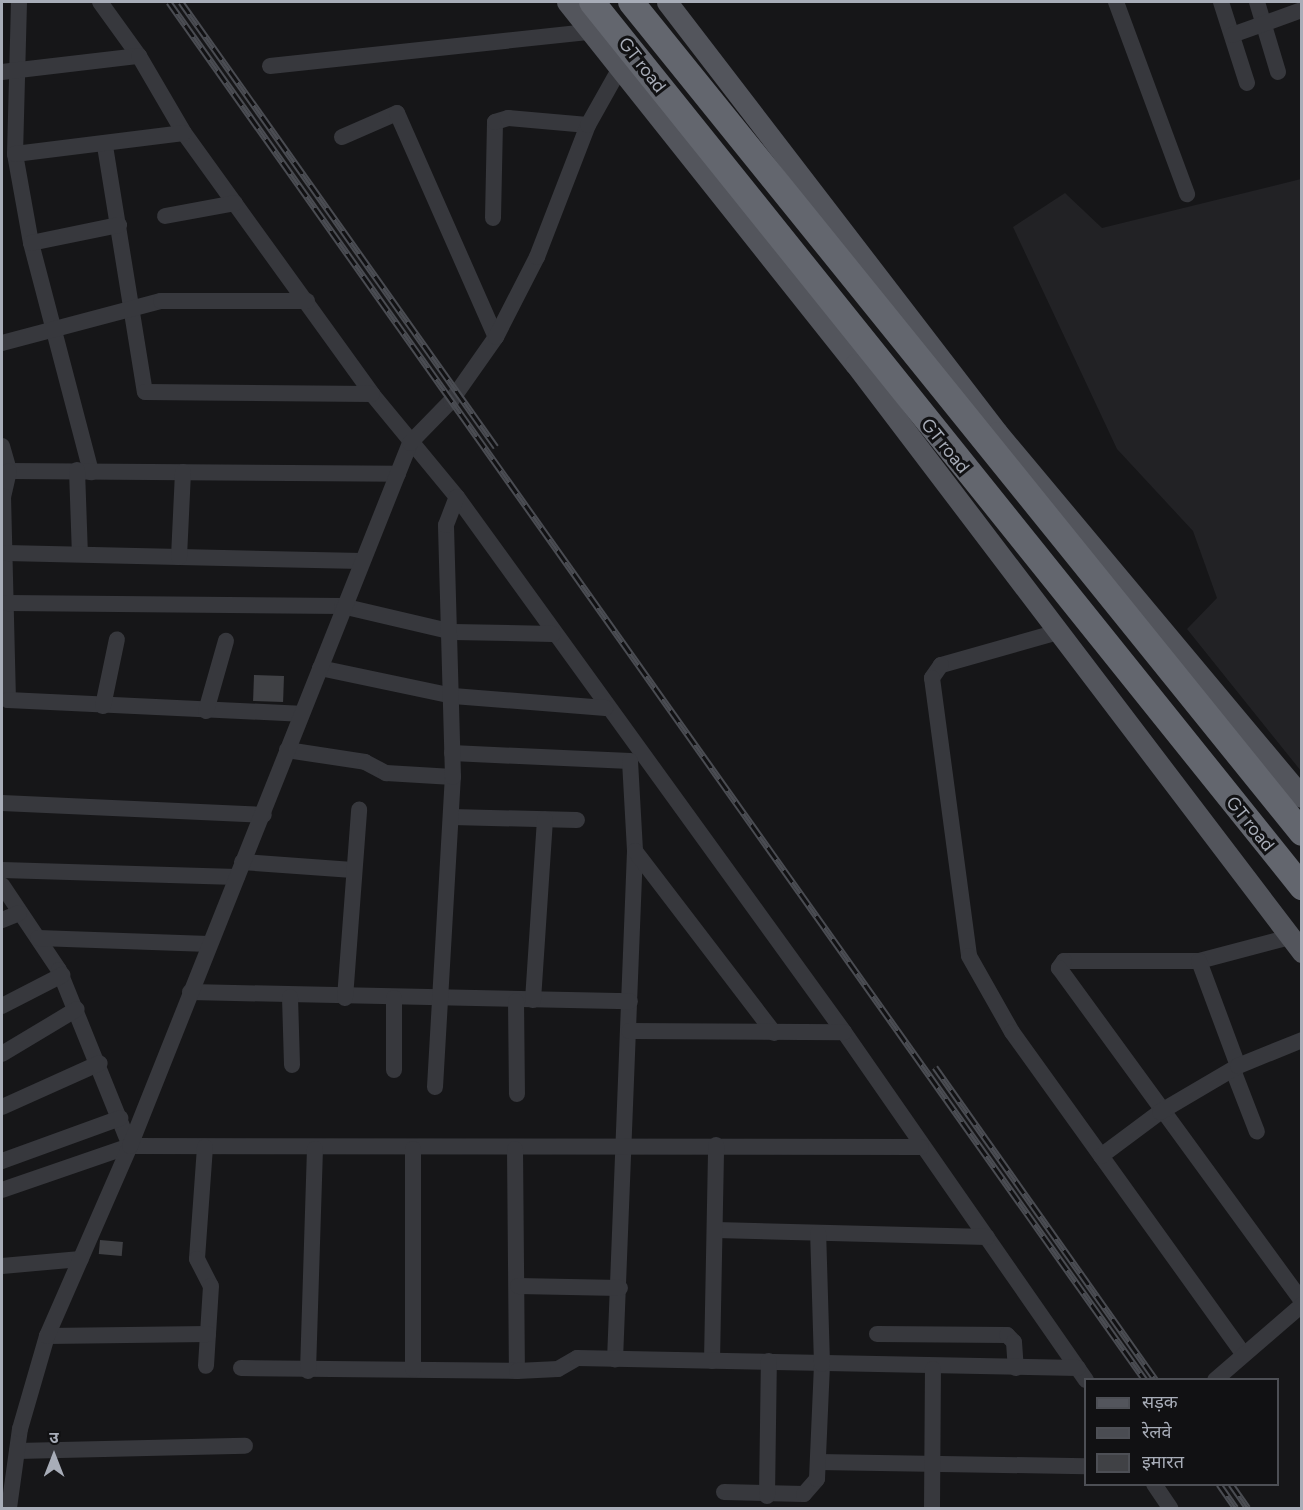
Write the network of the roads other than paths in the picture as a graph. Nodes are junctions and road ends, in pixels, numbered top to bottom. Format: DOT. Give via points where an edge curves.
graph roads {
  1 [pos="19,2"];
  2 [pos="100,2"];
  3 [pos="567,2"];
  4 [pos="592,2"];
  5 [pos="631,2"];
  6 [pos="668,2"];
  7 [pos="1116,2"];
  8 [pos="1221,2"];
  9 [pos="1257,2"];
  10 [pos="1299,11"];
  11 [pos="1264,23"];
  12 [pos="590,32"];
  13 [pos="1232,35"];
  14 [pos="139,56"];
  15 [pos="270,66"];
  16 [pos="620,68"];
  17 [pos="9,71"];
  18 [pos="1278,72"];
  19 [pos="1247,83"];
  20 [pos="588,125"];
  21 [pos="184,133"];
  22 [pos="342,137"];
  23 [pos="105,146"];
  24 [pos="15,154"];
  25 [pos="1187,194"];
  26 [pos="235,203"];
  27 [pos="165,216"];
  28 [pos="493,218"];
  29 [pos="118,225"];
  30 [pos="31,243"];
  31 [pos="307,301"];
  32 [pos="134,308"];
  33 [pos="52,331"];
  34 [pos="496,338"];
  35 [pos="2,343"];
  36 [pos="372,394"];
  37 [pos="410,443"];
  38 [pos="2,446"];
  39 [pos="9,471"];
  40 [pos="84,471"];
  41 [pos="183,472"];
  42 [pos="398,474"];
  43 [pos="457,498"];
  44 [pos="6,553"];
  45 [pos="80,554"];
  46 [pos="179,557"];
  47 [pos="362,561"];
  48 [pos="7,603"];
  49 [pos="342,606"];
  50 [pos="453,632"];
  51 [pos="1058,632"];
  52 [pos="553,634"];
  53 [pos="117,639"];
  54 [pos="226,641"];
  55 [pos="320,668"];
  56 [pos="453,696"];
  57 [pos="4,700"];
  58 [pos="104,706"];
  59 [pos="606,708"];
  60 [pos="206,711"];
  61 [pos="300,714"];
  62 [pos="287,750"];
  63 [pos="452,753"];
  64 [pos="453,777"];
  65 [pos="1302,797"];
  66 [pos="2,803"];
  67 [pos="359,810"];
  68 [pos="264,815"];
  69 [pos="452,817"];
  70 [pos="545,819"];
  71 [pos="577,820"];
  72 [pos="1302,833"];
  73 [pos="635,851"];
  74 [pos="2,870"];
  75 [pos="240,870"];
  76 [pos="353,870"];
  77 [pos="2,885"];
  78 [pos="1302,887"];
  79 [pos="19,912"];
  80 [pos="2,920"];
  81 [pos="39,938"];
  82 [pos="209,944"];
  83 [pos="1296,944"];
  84 [pos="1199,960"];
  85 [pos="62,975"];
  86 [pos="190,992"];
  87 [pos="290,997"];
  88 [pos="345,998"];
  89 [pos="394,998"];
  90 [pos="437,999"];
  91 [pos="525,1000"];
  92 [pos="630,1001"];
  93 [pos="2,1006"];
  94 [pos="77,1009"];
  95 [pos="629,1031"];
  96 [pos="844,1032"];
  97 [pos="774,1033"];
  98 [pos="1302,1040"];
  99 [pos="2,1054"];
  100 [pos="99,1063"];
  101 [pos="292,1065"];
  102 [pos="1236,1068"];
  103 [pos="394,1070"];
  104 [pos="435,1087"];
  105 [pos="517,1094"];
  106 [pos="2,1107"];
  107 [pos="1160,1112"];
  108 [pos="120,1118"];
  109 [pos="1257,1132"];
  110 [pos="716,1145"];
  111 [pos="130,1146"];
  112 [pos="205,1147"];
  113 [pos="623,1147"];
  114 [pos="921,1147"];
  115 [pos="315,1149"];
  116 [pos="413,1149"];
  117 [pos="515,1149"];
  118 [pos="1101,1156"];
  119 [pos="2,1161"];
  120 [pos="2,1190"];
  121 [pos="716,1230"];
  122 [pos="819,1233"];
  123 [pos="987,1237"];
  124 [pos="81,1259"];
  125 [pos="2,1266"];
  126 [pos="518,1286"];
  127 [pos="620,1288"];
  128 [pos="1302,1303"];
  129 [pos="208,1334"];
  130 [pos="877,1334"];
  131 [pos="47,1336"];
  132 [pos="1243,1353"];
  133 [pos="615,1360"];
  134 [pos="712,1361"];
  135 [pos="769,1361"];
  136 [pos="822,1364"];
  137 [pos="206,1366"];
  138 [pos="241,1368"];
  139 [pos="1016,1368"];
  140 [pos="413,1369"];
  141 [pos="933,1369"];
  142 [pos="308,1371"];
  143 [pos="517,1371"];
  144 [pos="1082,1374"];
  145 [pos="1217,1378"];
  146 [pos="245,1446"];
  147 [pos="17,1451"];
  148 [pos="819,1462"];
  149 [pos="932,1466"];
  150 [pos="1084,1466"];
  151 [pos="7,1480"];
  152 [pos="1155,1486"];
  153 [pos="724,1492"];
  154 [pos="767,1496"];
  155 [pos="9,1509"];
  156 [pos="932,1509"];
  157 [pos="1170,1509"];
  1 -- 17 [label="street"];
  2 -- 14 [label="street"];
  3 -- 12 [label="main road"];
  4 -- 78 [label="highway, GT road"];
  5 -- 72 [label="highway, GT road"];
  6 -- 65 [label="main road" via="997,432"];
  7 -- 25 [label="street"];
  8 -- 13 [label="street"];
  9 -- 11 [label="street"];
  10 -- 11 [label="street"];
  11 -- 13 [label="street"];
  11 -- 18 [label="street"];
  12 -- 15 [label="street"];
  12 -- 16 [label="main road"];
  13 -- 19 [label="street"];
  14 -- 17 [label="street"];
  14 -- 21 [label="street"];
  16 -- 20 [label="street"];
  16 -- 51 [label="main road"];
  17 -- 24 [label="street"];
  20 -- 28 [label="street" via="508,118 495,122"];
  20 -- 34 [label="street" via="537,257"];
  21 -- 23 [label="street"];
  21 -- 26 [label="street"];
  22 -- 34 [label="street" via="396,113"];
  23 -- 24 [label="street"];
  23 -- 29 [label="street"];
  24 -- 30 [label="street"];
  26 -- 27 [label="street"];
  26 -- 31 [label="street"];
  29 -- 30 [label="street"];
  29 -- 32 [label="street"];
  30 -- 33 [label="street"];
  31 -- 32 [label="street" via="180,301"];
  31 -- 36 [label="street"];
  32 -- 33 [label="street"];
  32 -- 36 [label="street" via="143,387 149,394"];
  33 -- 35 [label="street"];
  33 -- 40 [label="street"];
  34 -- 37 [label="street" via="451,401"];
  36 -- 37 [label="street"];
  37 -- 42 [label="street"];
  37 -- 43 [label="street"];
  38 -- 39 [label="street"];
  39 -- 40 [label="street"];
  39 -- 44 [label="street" via="3,496"];
  40 -- 41 [label="street"];
  40 -- 45 [label="street"];
  41 -- 42 [label="street"];
  41 -- 46 [label="street"];
  42 -- 47 [label="street"];
  43 -- 50 [label="street" via="446,525"];
  43 -- 52 [label="street"];
  44 -- 45 [label="street"];
  44 -- 48 [label="street"];
  45 -- 46 [label="street"];
  46 -- 47 [label="street"];
  47 -- 49 [label="street"];
  48 -- 49 [label="street"];
  48 -- 57 [label="street"];
  49 -- 50 [label="street"];
  49 -- 55 [label="street"];
  50 -- 52 [label="street"];
  50 -- 56 [label="street"];
  51 -- 83 [label="main road"];
  51 -- 118 [label="street" via="941,665 934,671 933,690 973,967"];
  52 -- 59 [label="street"];
  53 -- 58 [label="street"];
  54 -- 60 [label="street"];
  55 -- 56 [label="street"];
  55 -- 61 [label="street"];
  56 -- 59 [label="street"];
  56 -- 63 [label="street"];
  57 -- 58 [label="street"];
  58 -- 60 [label="street"];
  59 -- 96 [label="street"];
  60 -- 61 [label="street"];
  61 -- 62 [label="street"];
  62 -- 64 [label="street" via="365,762 387,773"];
  62 -- 68 [label="street"];
  63 -- 64 [label="street"];
  63 -- 73 [label="street" via="630,761"];
  64 -- 69 [label="street"];
  66 -- 68 [label="street"];
  67 -- 76 [label="street"];
  68 -- 75 [label="street"];
  69 -- 70 [label="street"];
  69 -- 90 [label="street"];
  70 -- 71 [label="street"];
  70 -- 91 [label="street"];
  73 -- 92 [label="street"];
  73 -- 97 [label="street"];
  74 -- 75 [label="street"];
  75 -- 76 [label="street"];
  75 -- 82 [label="street"];
  76 -- 88 [label="street"];
  77 -- 79 [label="street"];
  79 -- 80 [label="street"];
  79 -- 81 [label="street"];
  81 -- 82 [label="street"];
  81 -- 85 [label="street"];
  82 -- 86 [label="street"];
  83 -- 84 [label="street"];
  84 -- 102 [label="street"];
  84 -- 107 [label="street" via="1059,964"];
  85 -- 93 [label="street"];
  85 -- 94 [label="street"];
  86 -- 87 [label="street"];
  86 -- 111 [label="street"];
  87 -- 88 [label="street"];
  87 -- 101 [label="street"];
  88 -- 89 [label="street"];
  89 -- 90 [label="street"];
  89 -- 103 [label="street"];
  90 -- 91 [label="street"];
  90 -- 104 [label="street"];
  91 -- 92 [label="street"];
  91 -- 105 [label="street"];
  92 -- 95 [label="street"];
  94 -- 99 [label="street"];
  94 -- 100 [label="street"];
  95 -- 97 [label="street"];
  95 -- 113 [label="street"];
  96 -- 97 [label="street"];
  96 -- 114 [label="street"];
  98 -- 102 [label="street"];
  100 -- 106 [label="street"];
  100 -- 108 [label="street"];
  102 -- 107 [label="street"];
  102 -- 109 [label="street"];
  107 -- 118 [label="street"];
  107 -- 128 [label="street"];
  108 -- 111 [label="street"];
  108 -- 119 [label="street"];
  110 -- 113 [label="street"];
  110 -- 114 [label="street"];
  110 -- 121 [label="street"];
  111 -- 112 [label="street"];
  111 -- 120 [label="street"];
  111 -- 124 [label="street"];
  112 -- 115 [label="street"];
  112 -- 129 [label="street" via="197,1259 211,1286"];
  113 -- 117 [label="street"];
  113 -- 127 [label="street"];
  114 -- 123 [label="street"];
  115 -- 116 [label="street"];
  115 -- 142 [label="street"];
  116 -- 117 [label="street"];
  116 -- 140 [label="street"];
  117 -- 126 [label="street"];
  118 -- 132 [label="street"];
  121 -- 122 [label="street"];
  121 -- 134 [label="street"];
  122 -- 123 [label="street"];
  122 -- 136 [label="street"];
  123 -- 144 [label="street"];
  124 -- 125 [label="street"];
  124 -- 131 [label="street"];
  126 -- 127 [label="street"];
  126 -- 143 [label="street"];
  127 -- 133 [label="street"];
  128 -- 132 [label="street"];
  129 -- 131 [label="street"];
  129 -- 137 [label="street"];
  130 -- 139 [label="street" via="1007,1335 1014,1342"];
  131 -- 147 [label="street"];
  132 -- 145 [label="street"];
  133 -- 134 [label="street"];
  133 -- 143 [label="street" via="577,1358 558,1369"];
  134 -- 135 [label="street"];
  135 -- 136 [label="street"];
  135 -- 154 [label="street"];
  136 -- 141 [label="street"];
  136 -- 148 [label="street"];
  138 -- 142 [label="street"];
  139 -- 141 [label="street"];
  139 -- 144 [label="street"];
  140 -- 142 [label="street"];
  140 -- 143 [label="street"];
  141 -- 149 [label="street"];
  146 -- 147 [label="street"];
  147 -- 151 [label="street"];
  148 -- 149 [label="street"];
  148 -- 154 [label="street" via="812,1491"];
  149 -- 150 [label="street"];
  149 -- 156 [label="street"];
  151 -- 155 [label="street"];
  152 -- 157 [label="street"];
  153 -- 154 [label="street"];
}
